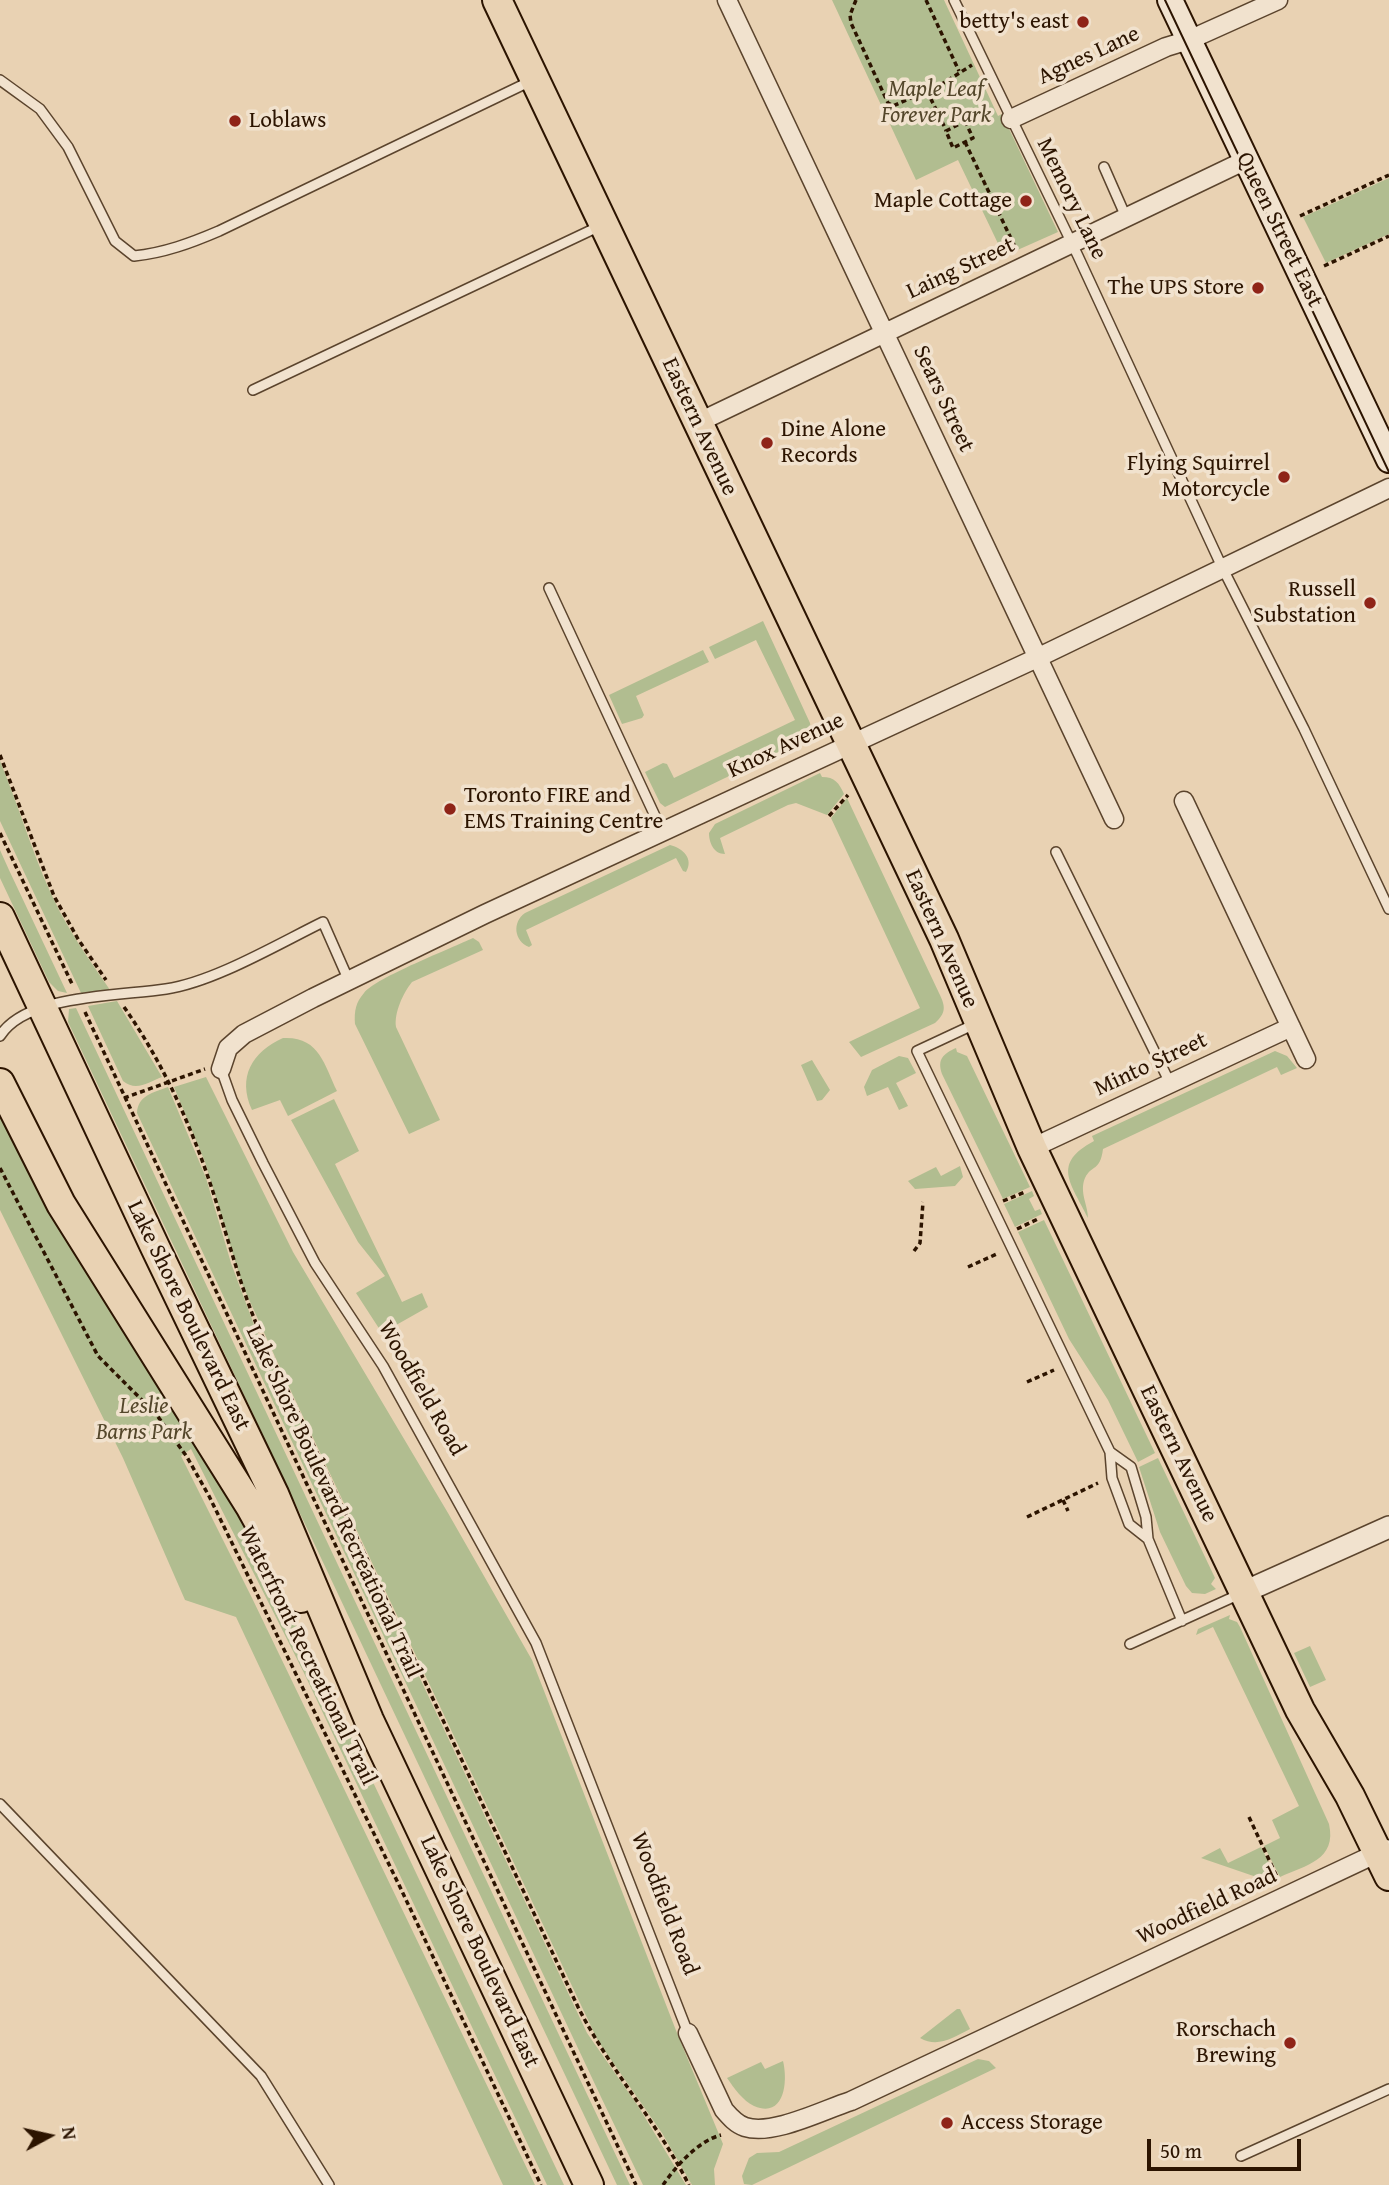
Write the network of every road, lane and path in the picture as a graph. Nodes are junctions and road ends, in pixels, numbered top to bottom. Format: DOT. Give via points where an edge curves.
graph roads {
  1 [pos="497,0"];
  2 [pos="727,0"];
  3 [pos="856,0"];
  4 [pos="926,0"];
  5 [pos="954,0"];
  6 [pos="1170,0"];
  7 [pos="1278,0"];
  8 [pos="1189,40"];
  9 [pos="983,60"];
  10 [pos="959,72"];
  11 [pos="535,79"];
  12 [pos="0,80"];
  13 [pos="927,91"];
  14 [pos="1011,119"];
  15 [pos="946,131"];
  16 [pos="965,142"];
  17 [pos="1246,160"];
  18 [pos="1104,167"];
  19 [pos="1389,175"];
  20 [pos="1300,216"];
  21 [pos="1126,218"];
  22 [pos="603,225"];
  23 [pos="1389,236"];
  24 [pos="1072,244"];
  25 [pos="1019,254"];
  26 [pos="1324,266"];
  27 [pos="885,332"];
  28 [pos="253,390"];
  29 [pos="697,423"];
  30 [pos="1382,427"];
  31 [pos="1389,460"];
  32 [pos="1389,488"];
  33 [pos="1223,567"];
  34 [pos="549,588"];
  35 [pos="1037,658"];
  36 [pos="850,743"];
  37 [pos="0,755"];
  38 [pos="848,794"];
  39 [pos="1184,801"];
  40 [pos="829,817"];
  41 [pos="1114,819"];
  42 [pos="662,831"];
  43 [pos="0,833"];
  44 [pos="1056,852"];
  45 [pos="1389,909"];
  46 [pos="0,916"];
  47 [pos="349,981"];
  48 [pos="115,994"];
  49 [pos="79,1000"];
  50 [pos="41,1006"];
  51 [pos="978,1023"];
  52 [pos="1291,1027"];
  53 [pos="0,1036"];
  54 [pos="1306,1059"];
  55 [pos="221,1069"];
  56 [pos="169,1081"];
  57 [pos="0,1083"];
  58 [pos="1170,1083"];
  59 [pos="124,1098"];
  60 [pos="1032,1148"];
  61 [pos="0,1168"];
  62 [pos="1034,1188"];
  63 [pos="1003,1201"];
  64 [pos="923,1202"];
  65 [pos="1047,1216"];
  66 [pos="1016,1229"];
  67 [pos="914,1251"];
  68 [pos="999,1253"];
  69 [pos="968,1267"];
  70 [pos="1055,1369"];
  71 [pos="1027,1382"];
  72 [pos="1110,1452"];
  73 [pos="1104,1480"];
  74 [pos="1062,1500"];
  75 [pos="1068,1511"];
  76 [pos="1027,1517"];
  77 [pos="1389,1527"];
  78 [pos="1148,1539"];
  79 [pos="1244,1592"];
  80 [pos="1182,1621"];
  81 [pos="1130,1644"];
  82 [pos="369,1720"];
  83 [pos="0,1804"];
  84 [pos="1249,1817"];
  85 [pos="1385,1859"];
  86 [pos="1279,1880"];
  87 [pos="688,2033"];
  88 [pos="1389,2089"];
  89 [pos="746,2127"];
  90 [pos="1241,2157"];
  91 [pos="678,2165"];
  92 [pos="329,2185"];
  93 [pos="541,2185"];
  94 [pos="589,2185"];
  95 [pos="636,2185"];
  96 [pos="663,2185"];
  97 [pos="689,2185"];
  1 -- 11 [label="main road, Eastern Avenue"];
  2 -- 27 [label="street, Sears Street"];
  3 -- 13 [label="path" via="851,23 888,103 900,104"];
  4 -- 10 [label="path"];
  5 -- 9 [label="lane, Memory Lane"];
  6 -- 8 [label="main road, Queen Street East"];
  7 -- 8 [label="street, Agnes Lane"];
  8 -- 14 [label="street, Agnes Lane"];
  8 -- 17 [label="main road, Queen Street East"];
  9 -- 10 [label="path"];
  9 -- 14 [label="lane, Memory Lane"];
  10 -- 13 [label="path"];
  11 -- 12 [label="lane" via="219,231 182,246 134,256 115,241 68,147 40,109"];
  11 -- 22 [label="main road, Eastern Avenue"];
  13 -- 15 [label="path"];
  14 -- 24 [label="lane, Memory Lane"];
  15 -- 16 [label="path" via="953,148"];
  15 -- 16 [label="path" via="965,121 973,138"];
  16 -- 25 [label="path"];
  17 -- 21 [label="street, Laing Street"];
  17 -- 30 [label="main road, Queen Street East"];
  18 -- 21 [label="lane"];
  19 -- 20 [label="path"];
  21 -- 24 [label="street, Laing Street"];
  22 -- 28 [label="lane"];
  22 -- 29 [label="main road, Eastern Avenue"];
  23 -- 26 [label="path"];
  24 -- 27 [label="street, Laing Street"];
  24 -- 33 [label="lane, Memory Lane"];
  27 -- 29 [label="street, Laing Street"];
  27 -- 35 [label="street, Sears Street"];
  29 -- 36 [label="main road, Eastern Avenue"];
  30 -- 31 [label="main road, Queen Street East"];
  32 -- 33 [label="street, Knox Avenue"];
  33 -- 35 [label="street, Knox Avenue"];
  33 -- 45 [label="lane, Memory Lane"];
  34 -- 42 [label="lane"];
  35 -- 36 [label="street, Knox Avenue"];
  35 -- 41 [label="street, Sears Street"];
  36 -- 42 [label="street, Knox Avenue"];
  36 -- 51 [label="main road, Eastern Avenue" via="944,939"];
  37 -- 48 [label="path" via="54,895"];
  38 -- 40 [label="path"];
  39 -- 52 [label="street"];
  42 -- 47 [label="street, Knox Avenue"];
  43 -- 49 [label="path, Lake Shore Boulevard Recreational Trail"];
  44 -- 58 [label="lane"];
  46 -- 50 [label="main road, Lake Shore Boulevard East"];
  47 -- 48 [label="lane" via="323,922 199,981"];
  47 -- 55 [label="street, Knox Avenue" via="244,1034 228,1048"];
  48 -- 49 [label="lane"];
  48 -- 56 [label="path"];
  49 -- 50 [label="lane"];
  49 -- 59 [label="path, Lake Shore Boulevard Recreational Trail"];
  50 -- 53 [label="lane" via="5,1028"];
  50 -- 82 [label="main road, Lake Shore Boulevard East" via="274,1494"];
  51 -- 60 [label="main road, Eastern Avenue"];
  51 -- 72 [label="lane" via="916,1051"];
  52 -- 54 [label="street"];
  52 -- 58 [label="street, Minto Street"];
  55 -- 56 [label="path" via="203,1069"];
  55 -- 87 [label="lane, Woodfield Road" via="232,1100 315,1263 383,1366 536,1643"];
  56 -- 59 [label="path"];
  56 -- 91 [label="path" via="201,1157 241,1288 261,1335 594,2039"];
  57 -- 82 [label="main road, Lake Shore Boulevard East" via="61,1204 250,1506"];
  58 -- 60 [label="street, Minto Street"];
  59 -- 95 [label="path, Lake Shore Boulevard Recreational Trail"];
  60 -- 79 [label="main road, Eastern Avenue"];
  61 -- 93 [label="path, Waterfront Recreational Trail" via="98,1356 156,1414 209,1496"];
  62 -- 63 [label="path"];
  64 -- 67 [label="path" via="920,1242"];
  65 -- 66 [label="path"];
  68 -- 69 [label="path"];
  70 -- 71 [label="path"];
  72 -- 78 [label="lane" via="1112,1478 1129,1524"];
  72 -- 78 [label="lane" via="1131,1467"];
  73 -- 74 [label="path"];
  74 -- 75 [label="path"];
  74 -- 76 [label="path"];
  77 -- 79 [label="street"];
  78 -- 80 [label="lane"];
  79 -- 80 [label="lane"];
  79 -- 85 [label="main road, Eastern Avenue" via="1300,1710"];
  80 -- 81 [label="lane"];
  82 -- 94 [label="main road, Lake Shore Boulevard East"];
  83 -- 92 [label="lane" via="261,2076"];
  84 -- 86 [label="path"];
  85 -- 89 [label="street, Woodfield Road" via="851,2101 771,2128"];
  87 -- 89 [label="street, Woodfield Road" via="724,2110"];
  88 -- 90 [label="lane"];
  89 -- 91 [label="path" via="713,2137"];
  91 -- 96 [label="path"];
  91 -- 97 [label="path"];
}
